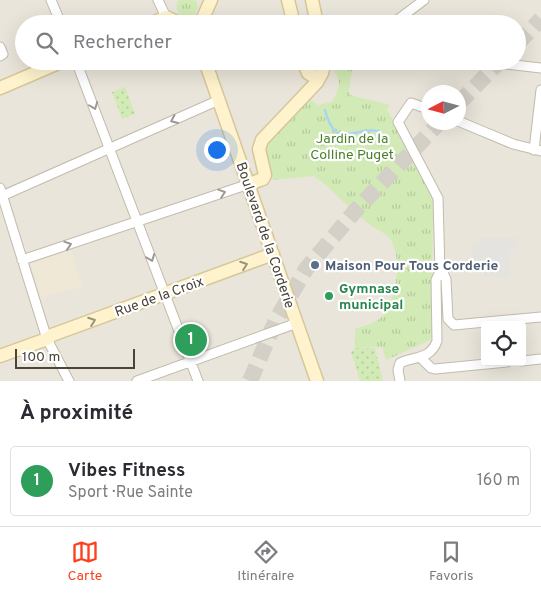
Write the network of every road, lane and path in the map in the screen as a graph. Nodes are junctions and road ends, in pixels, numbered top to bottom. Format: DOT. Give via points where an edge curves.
graph roads {
  1 [pos="51,0"];
  2 [pos="158,0"];
  3 [pos="211,0"];
  4 [pos="288,0"];
  5 [pos="312,0"];
  6 [pos="424,0"];
  7 [pos="57,15"];
  8 [pos="165,15"];
  9 [pos="206,15"];
  10 [pos="292,15"];
  11 [pos="315,15"];
  12 [pos="404,15"];
  13 [pos="0,47"];
  14 [pos="0,56"];
  15 [pos="526,66"];
  16 [pos="541,68"];
  17 [pos="42,70"];
  18 [pos="79,70"];
  19 [pos="208,70"];
  20 [pos="307,70"];
  21 [pos="323,70"];
  22 [pos="318,80"];
  23 [pos="0,88"];
  24 [pos="541,90"];
  25 [pos="219,100"];
  26 [pos="421,107"];
  27 [pos="466,124"];
  28 [pos="110,149"];
  29 [pos="538,150"];
  30 [pos="248,184"];
  31 [pos="1,192"];
  32 [pos="138,222"];
  33 [pos="273,254"];
  34 [pos="22,260"];
  35 [pos="440,272"];
  36 [pos="165,294"];
  37 [pos="539,318"];
  38 [pos="297,323"];
  39 [pos="47,339"];
  40 [pos="0,356"];
  41 [pos="421,358"];
  42 [pos="541,359"];
  43 [pos="526,361"];
  44 [pos="190,362"];
  45 [pos="481,365"];
  46 [pos="69,381"];
  47 [pos="137,381"];
  48 [pos="198,381"];
  49 [pos="316,381"];
  50 [pos="400,381"];
  1 -- 7 [label="street"];
  2 -- 8 [label="street"];
  3 -- 9 [label="street"];
  4 -- 10 [label="street"];
  5 -- 11 [label="street"];
  6 -- 12 [label="street"];
  13 -- 14 [label="street" via="3,54"];
  15 -- 16 [label="street"];
  17 -- 23 [label="street"];
  18 -- 28 [label="street, one-way"];
  19 -- 25 [label="street, Boulevard de la Corderie"];
  20 -- 22 [label="street"];
  21 -- 22 [label="street"];
  22 -- 30 [label="street" via="262,140 259,149 265,176"];
  24 -- 29 [label="street"];
  25 -- 28 [label="street, one-way"];
  25 -- 30 [label="street, Boulevard de la Corderie"];
  26 -- 35 [label="street" via="411,103 398,122 438,198"];
  27 -- 29 [label="street" via="513,144"];
  28 -- 31 [label="street"];
  28 -- 32 [label="street"];
  32 -- 30 [label="street, one-way"];
  30 -- 33 [label="street, Boulevard de la Corderie"];
  31 -- 34 [label="street"];
  34 -- 32 [label="street, one-way"];
  32 -- 36 [label="street, one-way"];
  36 -- 33 [label="street, Rue de la Croix, one-way"];
  33 -- 38 [label="street, Boulevard de la Corderie"];
  34 -- 39 [label="street"];
  35 -- 37 [label="street" via="446,279 448,319 454,325"];
  35 -- 41 [label="street" via="436,280 437,341"];
  39 -- 36 [label="street, Rue de la Croix, one-way"];
  36 -- 44 [label="street"];
  38 -- 44 [label="street"];
  38 -- 49 [label="street, Boulevard de la Corderie"];
  39 -- 40 [label="street, Rue de la Croix"];
  39 -- 46 [label="street"];
  41 -- 45 [label="street" via="435,369"];
  41 -- 50 [label="street" via="400,363"];
  42 -- 43 [label="street"];
  44 -- 47 [label="street"];
  44 -- 48 [label="street"];
}
